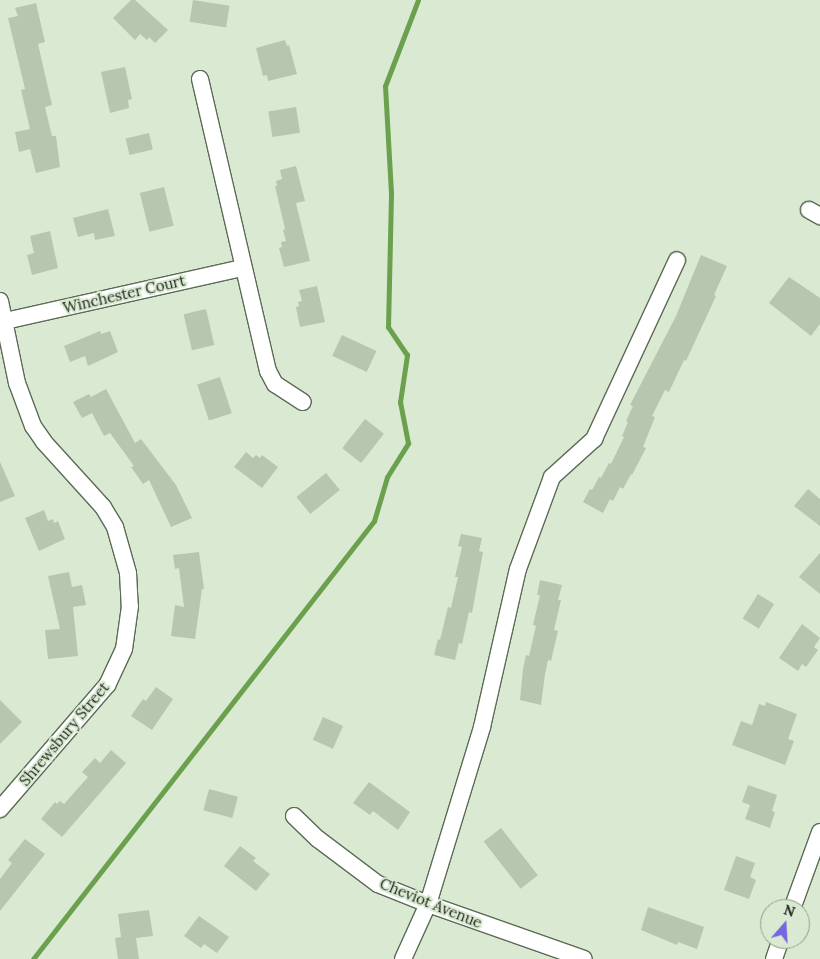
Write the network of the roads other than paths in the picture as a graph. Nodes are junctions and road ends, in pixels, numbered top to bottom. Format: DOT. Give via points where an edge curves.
graph roads {
  1 [pos="200,79"];
  2 [pos="677,260"];
  3 [pos="243,268"];
  4 [pos="0,301"];
  5 [pos="5,321"];
  6 [pos="303,402"];
  7 [pos="0,809"];
  8 [pos="294,816"];
  9 [pos="820,832"];
  10 [pos="796,899"];
  11 [pos="428,904"];
  12 [pos="403,959"];
  13 [pos="584,959"];
  1 -- 3 [label="street"];
  2 -- 11 [label="street" via="594,439 552,477 518,569 482,727"];
  3 -- 5 [label="street, Winchester Court"];
  3 -- 6 [label="street" via="268,371 275,384"];
  4 -- 5 [label="street, Shrewsbury Street"];
  5 -- 7 [label="street, Shrewsbury Street" via="17,383 33,426 103,507 115,527 128,573 130,606 124,649 107,685"];
  8 -- 11 [label="street, Cheviot Avenue" via="318,839 378,884"];
  9 -- 10 [label="street"];
  11 -- 12 [label="street"];
  11 -- 13 [label="street, Cheviot Avenue"];
}
